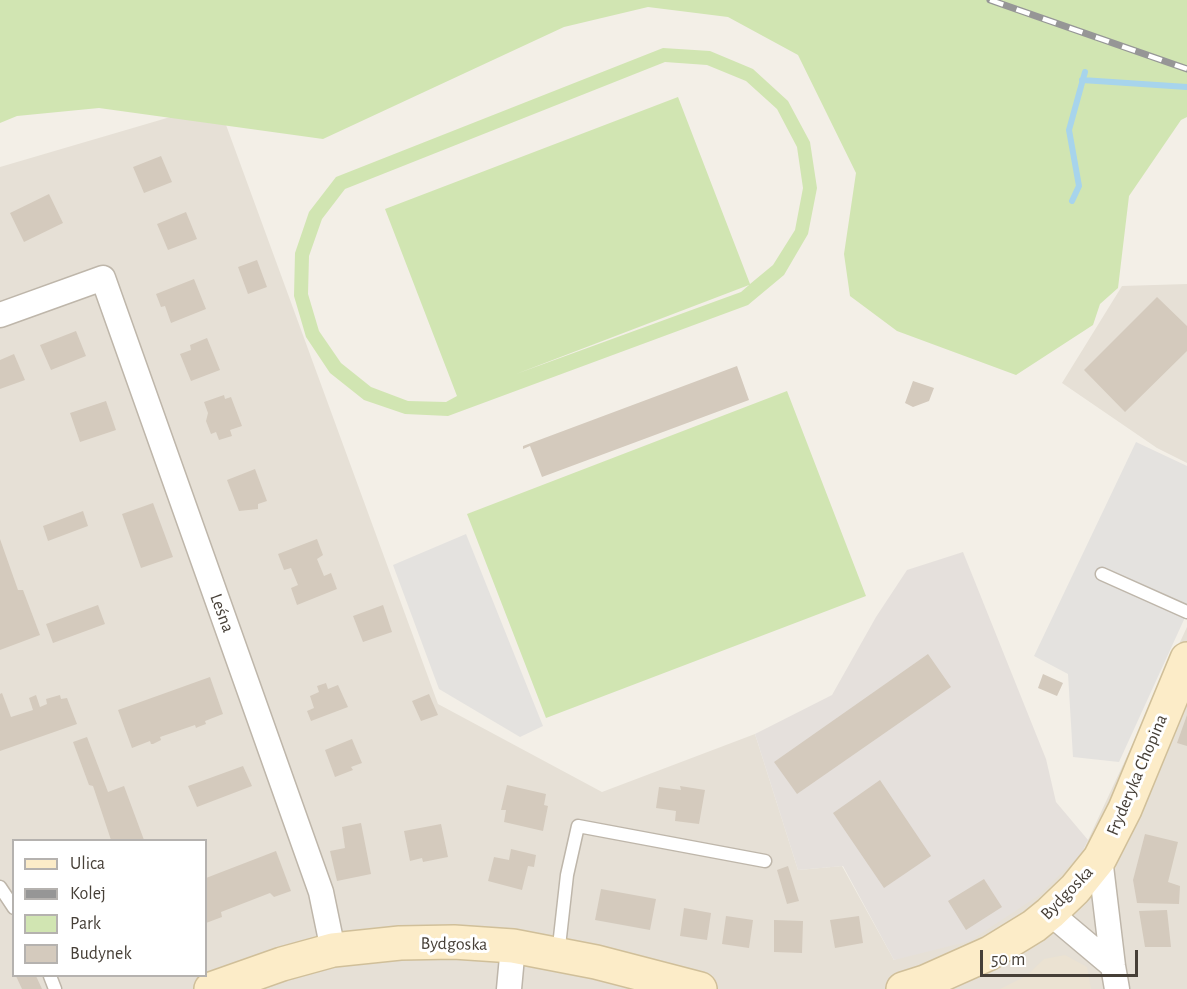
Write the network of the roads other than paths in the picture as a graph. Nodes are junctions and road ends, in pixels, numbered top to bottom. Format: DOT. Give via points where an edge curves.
graph roads {
  1 [pos="0,315"];
  2 [pos="1102,574"];
  3 [pos="1187,612"];
  4 [pos="1187,659"];
  5 [pos="1100,858"];
  6 [pos="765,861"];
  7 [pos="0,887"];
  8 [pos="12,905"];
  9 [pos="1050,913"];
  10 [pos="513,946"];
  11 [pos="333,950"];
  12 [pos="558,955"];
  13 [pos="1115,977"];
  14 [pos="257,981"];
  15 [pos="211,989"];
  16 [pos="509,989"];
  17 [pos="700,989"];
  18 [pos="903,989"];
  1 -- 11 [label="street, Leśna" via="103,278 321,892"];
  2 -- 3 [label="lane"];
  4 -- 5 [label="main road, Fryderyka Chopina" via="1125,809"];
  5 -- 9 [label="main road, Bydgoska" via="1076,889"];
  5 -- 13 [label="street"];
  6 -- 12 [label="lane" via="579,826 567,875"];
  7 -- 8 [label="lane"];
  9 -- 13 [label="street"];
  9 -- 18 [label="main road, Bydgoska" via="990,953"];
  10 -- 11 [label="main road, Bydgoska" via="400,943"];
  10 -- 12 [label="main road, Bydgoska"];
  10 -- 16 [label="street"];
  11 -- 14 [label="main road, Bydgoska"];
  12 -- 17 [label="main road, Bydgoska"];
  14 -- 15 [label="main road, Bydgoska"];
}
